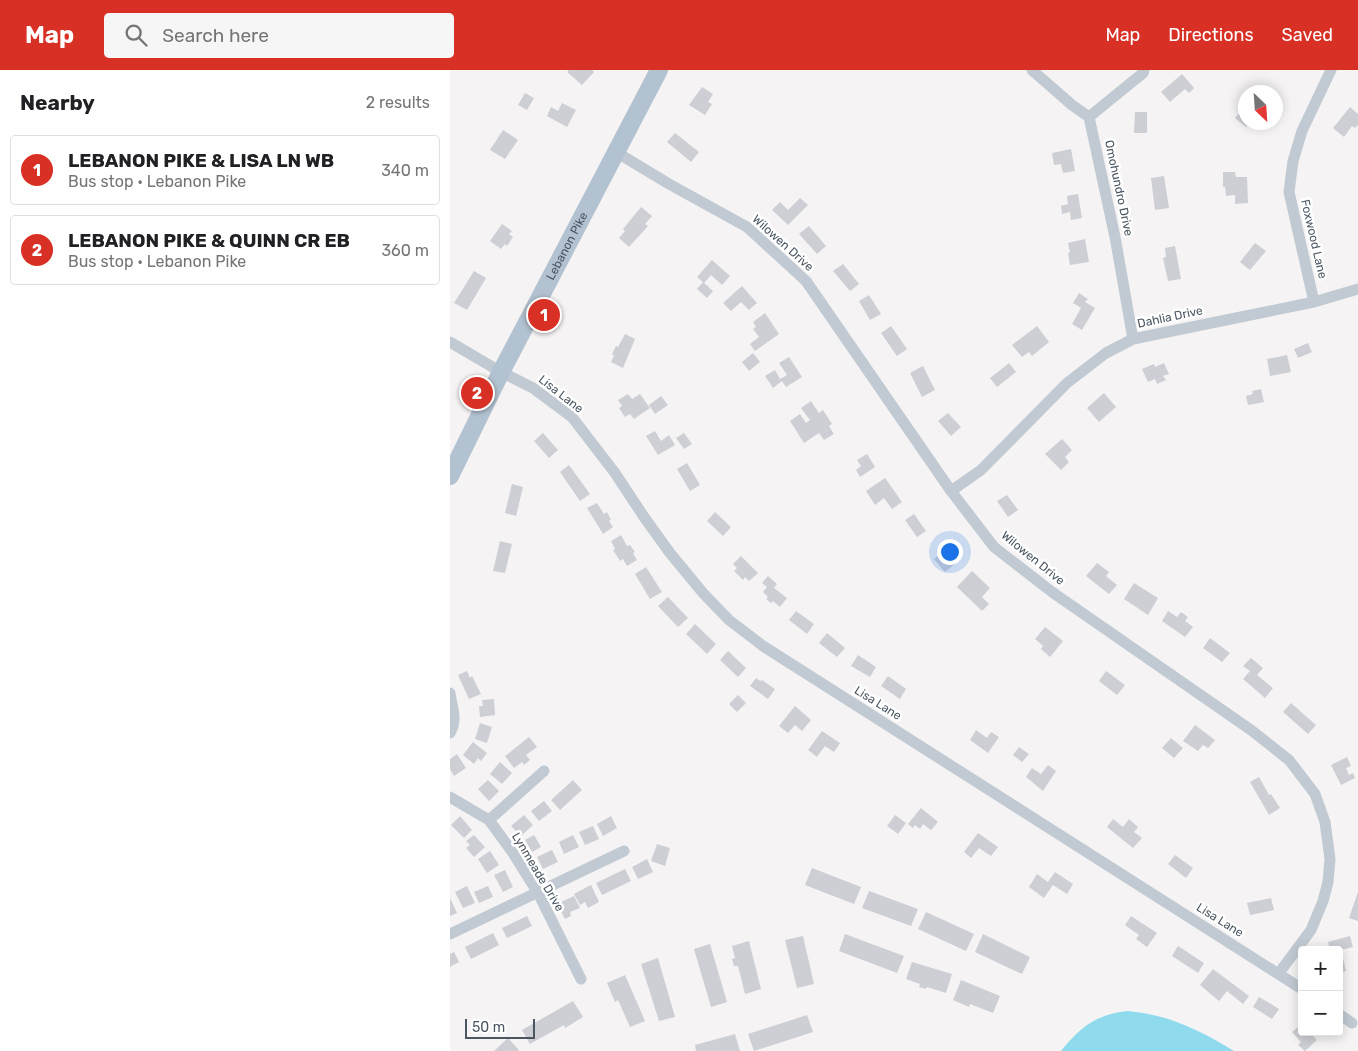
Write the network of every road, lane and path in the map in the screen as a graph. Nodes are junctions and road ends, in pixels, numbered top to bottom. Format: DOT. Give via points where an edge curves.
graph roads {
  1 [pos="659,70"];
  2 [pos="1032,70"];
  3 [pos="1144,70"];
  4 [pos="1332,70"];
  5 [pos="1090,117"];
  6 [pos="616,152"];
  7 [pos="1358,289"];
  8 [pos="1314,302"];
  9 [pos="1133,339"];
  10 [pos="450,342"];
  11 [pos="501,372"];
  12 [pos="450,476"];
  13 [pos="950,491"];
  14 [pos="450,693"];
  15 [pos="450,733"];
  16 [pos="544,771"];
  17 [pos="450,797"];
  18 [pos="489,820"];
  19 [pos="624,851"];
  20 [pos="538,893"];
  21 [pos="450,934"];
  22 [pos="1279,974"];
  23 [pos="581,979"];
  24 [pos="1298,986"];
  25 [pos="1343,1017"];
  26 [pos="1352,1023"];
  1 -- 6 [label="main road, Lebanon Pike"];
  2 -- 5 [label="street"];
  3 -- 5 [label="street"];
  4 -- 8 [label="street, Foxwood Lane" via="1302,130 1289,192"];
  5 -- 9 [label="street, Omohundro Drive"];
  6 -- 11 [label="main road, Lebanon Pike"];
  6 -- 13 [label="street, Wilowen Drive" via="746,227 806,281"];
  7 -- 8 [label="street, Dahlia Drive"];
  8 -- 9 [label="street, Dahlia Drive"];
  9 -- 13 [label="street, Dahlia Drive" via="1106,353 1067,383 981,470"];
  10 -- 11 [label="street, Lisa Lane"];
  11 -- 12 [label="main road, Lebanon Pike"];
  11 -- 22 [label="street, Lisa Lane" via="533,388 572,417 670,553 723,613 750,636"];
  13 -- 22 [label="street, Wilowen Drive" via="994,547 1052,592 1251,730 1289,760 1315,794 1328,842 1328,882 1311,930"];
  14 -- 15 [label="street" via="455,714"];
  16 -- 18 [label="street"];
  17 -- 18 [label="street, Lynmeade Drive"];
  18 -- 20 [label="street, Lynmeade Drive"];
  19 -- 20 [label="street"];
  20 -- 21 [label="street"];
  20 -- 23 [label="street, Lynmeade Drive"];
  22 -- 24 [label="street, Lisa Lane"];
  25 -- 26 [label="street"];
}
